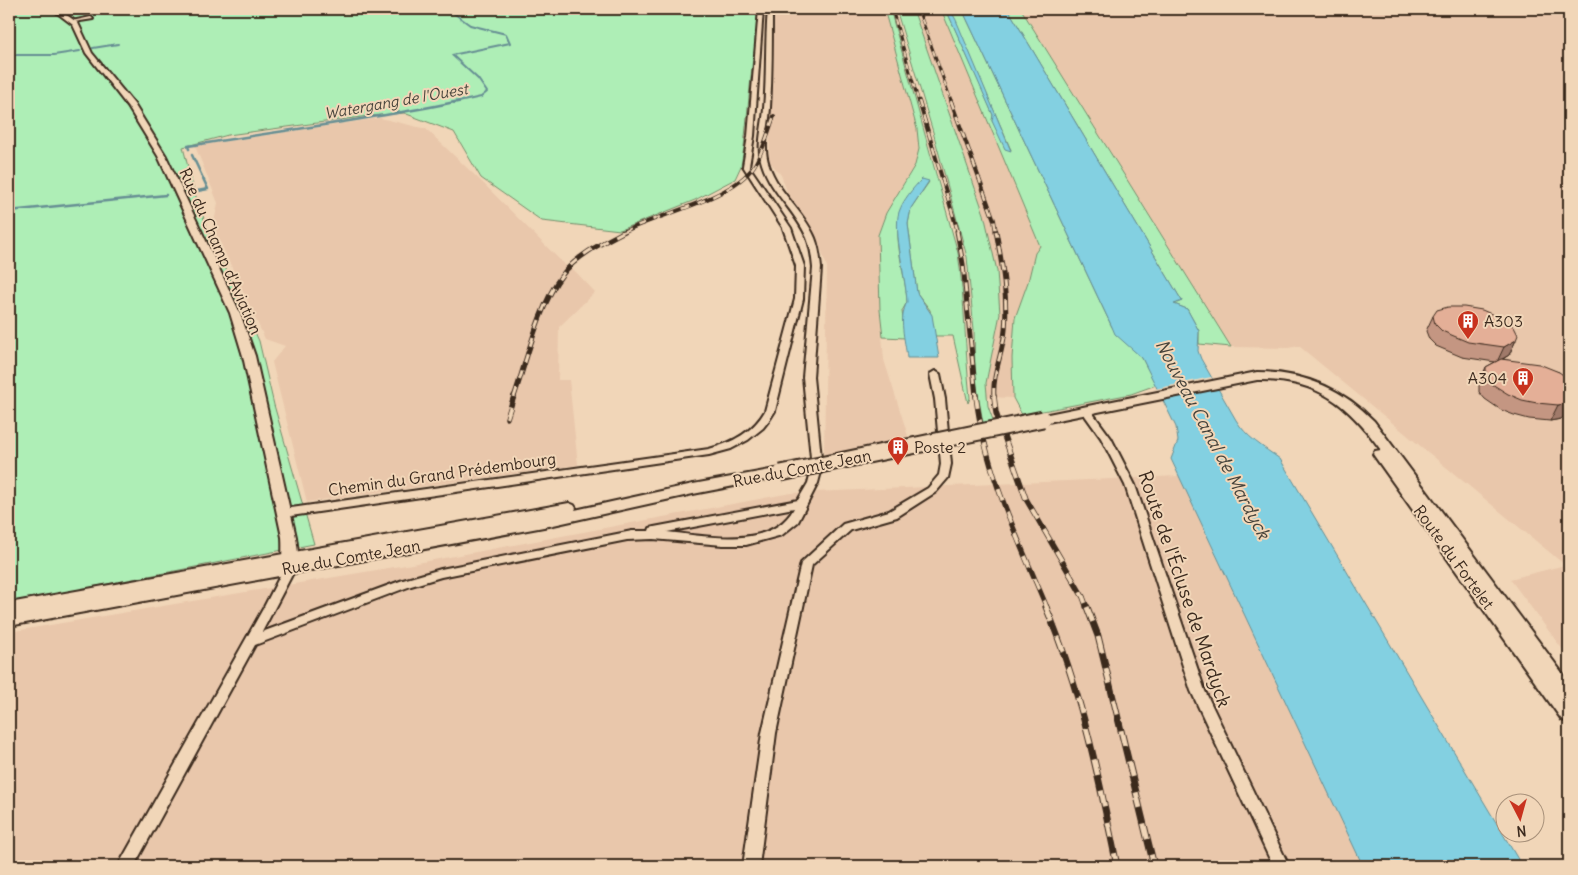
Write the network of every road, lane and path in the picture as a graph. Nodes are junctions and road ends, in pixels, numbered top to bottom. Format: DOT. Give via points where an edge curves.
graph roads {
  1 [pos="55,9"];
  2 [pos="761,9"];
  3 [pos="770,9"];
  4 [pos="91,18"];
  5 [pos="74,21"];
  6 [pos="936,374"];
  7 [pos="1340,399"];
  8 [pos="1086,410"];
  9 [pos="803,503"];
  10 [pos="284,513"];
  11 [pos="627,536"];
  12 [pos="290,563"];
  13 [pos="9,609"];
  14 [pos="9,620"];
  15 [pos="252,641"];
  16 [pos="1569,695"];
  17 [pos="1569,715"];
  18 [pos="126,866"];
  19 [pos="751,866"];
  20 [pos="1280,866"];
  1 -- 5 [label="street"];
  2 -- 10 [label="street, Chemin du Grand Prédembourg" via="746,166 787,228 799,259 801,278 799,299 765,420 753,432 723,448"];
  3 -- 9 [label="street" via="764,160 771,177 810,236 817,259 808,377 818,462 815,478"];
  4 -- 5 [label="street"];
  5 -- 10 [label="street, Rue du Champ d'Aviation" via="88,53 132,108 164,159 235,313 256,380"];
  6 -- 19 [label="street" via="946,464 941,480 932,490 900,511 843,530 806,563 771,726"];
  7 -- 8 [label="main road, Route du Fortelet" via="1314,385 1287,377 1264,375"];
  7 -- 16 [label="main road, Route du Fortelet" via="1369,424"];
  7 -- 17 [label="main road, Route du Fortelet"];
  8 -- 12 [label="main road, Rue du Comte Jean, bridge" via="549,521"];
  8 -- 20 [label="street, Route de l'Écluse de Mardyck" via="1106,438 1130,485 1195,685"];
  9 -- 11 [label="street"];
  9 -- 11 [label="street" via="783,530 754,540 732,542 672,536"];
  10 -- 12 [label="street, Rue du Champ d'Aviation"];
  11 -- 15 [label="street" via="441,573"];
  12 -- 13 [label="main road, Rue du Comte Jean"];
  12 -- 14 [label="main road, Rue du Comte Jean"];
  12 -- 15 [label="street"];
  15 -- 18 [label="street"];
}
